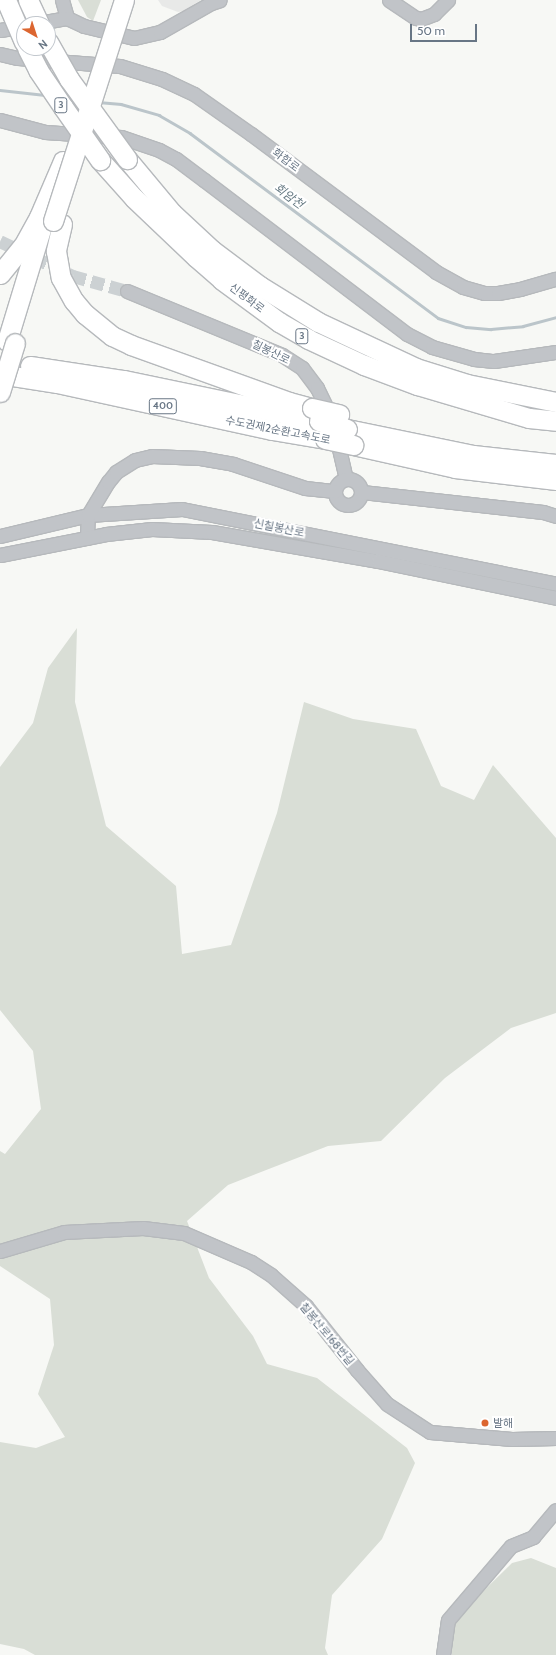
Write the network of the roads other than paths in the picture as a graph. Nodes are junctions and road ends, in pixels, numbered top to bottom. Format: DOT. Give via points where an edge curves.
graph roads {
  1 [pos="6,0"];
  2 [pos="28,0"];
  3 [pos="62,0"];
  4 [pos="113,0"];
  5 [pos="124,0"];
  6 [pos="220,0"];
  7 [pos="389,0"];
  8 [pos="448,0"];
  9 [pos="35,16"];
  10 [pos="67,18"];
  11 [pos="56,20"];
  12 [pos="16,23"];
  13 [pos="16,27"];
  14 [pos="0,30"];
  15 [pos="0,54"];
  16 [pos="31,56"];
  17 [pos="56,56"];
  18 [pos="0,120"];
  19 [pos="50,220"];
  20 [pos="0,274"];
  21 [pos="556,279"];
  22 [pos="127,291"];
  23 [pos="11,342"];
  24 [pos="556,352"];
  25 [pos="0,362"];
  26 [pos="0,374"];
  27 [pos="0,381"];
  28 [pos="57,383"];
  29 [pos="0,392"];
  30 [pos="556,402"];
  31 [pos="556,422"];
  32 [pos="319,423"];
  33 [pos="346,429"];
  34 [pos="556,464"];
  35 [pos="346,479"];
  36 [pos="556,480"];
  37 [pos="335,491"];
  38 [pos="362,492"];
  39 [pos="88,516"];
  40 [pos="556,516"];
  41 [pos="0,536"];
  42 [pos="86,538"];
  43 [pos="0,554"];
  44 [pos="556,584"];
  45 [pos="556,598"];
  46 [pos="0,1251"];
  47 [pos="556,1438"];
  48 [pos="556,1510"];
  49 [pos="443,1655"];
  1 -- 12 [label="highway, bridge"];
  2 -- 9 [label="highway, bridge"];
  3 -- 10 [label="street"];
  4 -- 19 [label="highway, bridge" via="63,161"];
  5 -- 19 [label="highway, bridge" via="83,129"];
  6 -- 10 [label="street" via="160,32 134,38 84,26"];
  7 -- 8 [label="street" via="421,19 434,14"];
  10 -- 11 [label="street"];
  13 -- 14 [label="street"];
  15 -- 21 [label="street, 화합로" via="18,58 120,66 162,79 194,94 431,268 463,287 484,293 498,293"];
  16 -- 31 [label="highway, 신평화로 / 3, bridge" via="100,160 134,198 196,257 278,322 364,365 417,385 529,418"];
  17 -- 30 [label="highway, 신평화로 / 3, bridge" via="69,79 127,159 172,213 212,250 260,286 318,322 416,368 467,384"];
  18 -- 24 [label="street" via="45,132 121,137 159,150 176,159 407,334 432,347 474,359 494,361"];
  19 -- 20 [label="highway"];
  19 -- 23 [label="highway"];
  19 -- 32 [label="highway" via="61,278 85,314 112,336 289,402"];
  22 -- 35 [label="street, 칠봉산로" via="282,355 302,368 317,388 331,417"];
  23 -- 25 [label="highway"];
  23 -- 29 [label="highway, bridge"];
  25 -- 32 [label="highway, 수도권제2순환고속도로 / 400" via="124,380"];
  26 -- 28 [label="highway, 수도권제2순환고속도로 / 400"];
  27 -- 28 [label="highway"];
  28 -- 32 [label="highway, 수도권제2순환고속도로 / 400" via="272,430"];
  32 -- 33 [label="highway, 수도권제2순환고속도로 / 400, bridge"];
  33 -- 34 [label="highway, 수도권제2순환고속도로 / 400" via="473,455"];
  33 -- 36 [label="highway, 수도권제2순환고속도로 / 400" via="455,468"];
  35 -- 37 [label="street" via="338,483"];
  35 -- 38 [label="street" via="359,484"];
  37 -- 38 [label="street" via="340,502 348,505 359,500"];
  37 -- 39 [label="street" via="305,488 233,464 200,458 152,456 135,460 116,472"];
  38 -- 40 [label="street" via="543,512"];
  39 -- 41 [label="street, 신칠봉산로"];
  39 -- 42 [label="street"];
  39 -- 44 [label="street, 신칠봉산로" via="182,509"];
  42 -- 43 [label="street, 신칠봉산로"];
  42 -- 45 [label="street, 신칠봉산로" via="152,529 212,532 378,561"];
  46 -- 47 [label="street, 칠봉산로168번길" via="64,1232 143,1228 184,1233 251,1262 271,1275 306,1306 388,1404 430,1432 512,1439"];
  48 -- 49 [label="street" via="533,1536 511,1546 448,1620"];
}
